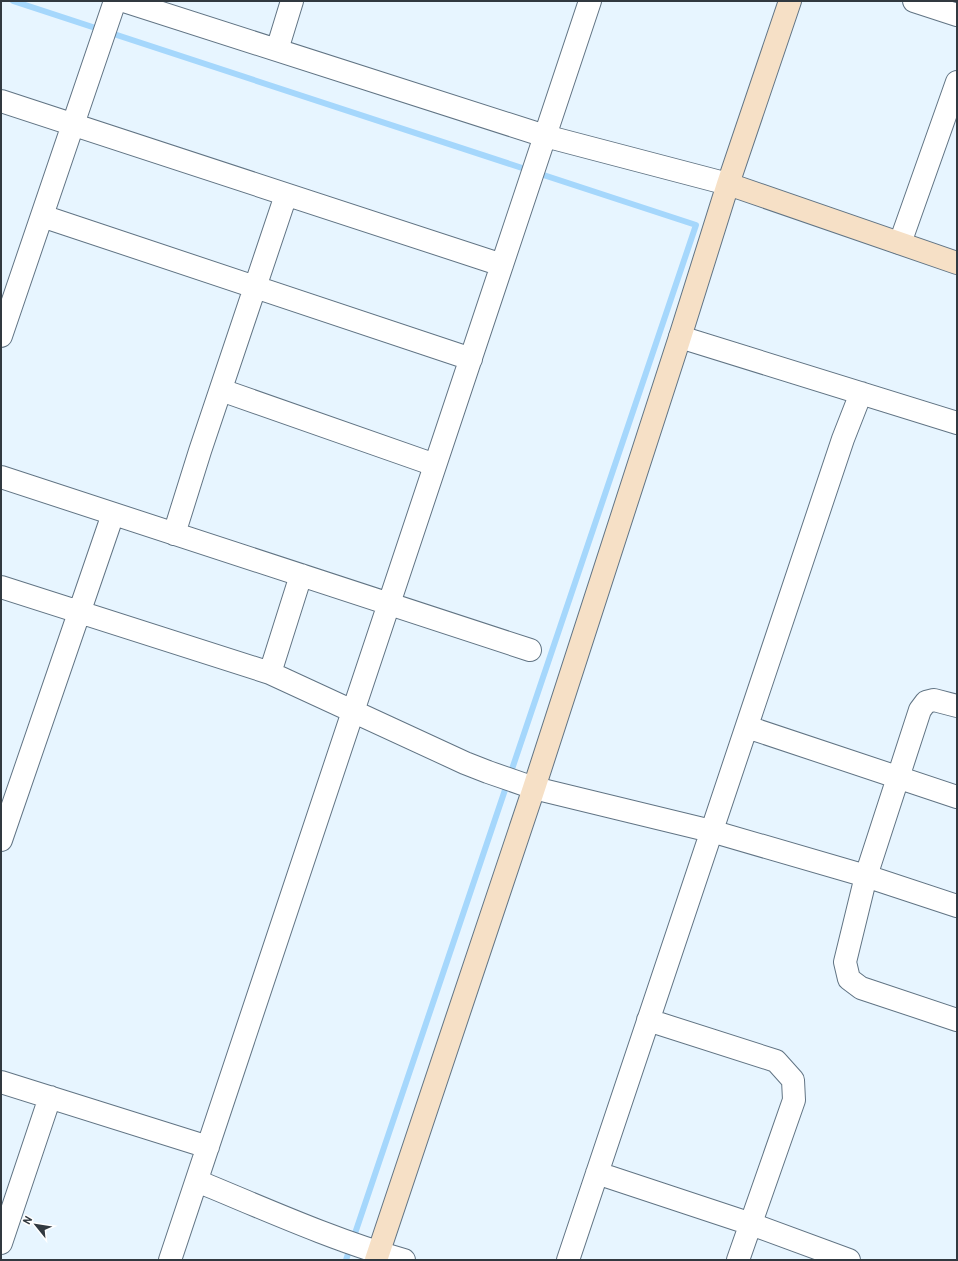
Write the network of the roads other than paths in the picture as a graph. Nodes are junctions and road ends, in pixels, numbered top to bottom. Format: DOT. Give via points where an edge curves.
graph roads {
  1 [pos="115,1"];
  2 [pos="124,1"];
  3 [pos="292,1"];
  4 [pos="590,1"];
  5 [pos="790,1"];
  6 [pos="914,1"];
  7 [pos="957,15"];
  8 [pos="277,50"];
  9 [pos="957,82"];
  10 [pos="1,101"];
  11 [pos="952,111"];
  12 [pos="73,124"];
  13 [pos="545,136"];
  14 [pos="728,184"];
  15 [pos="286,195"];
  16 [pos="42,216"];
  17 [pos="900,243"];
  18 [pos="957,263"];
  19 [pos="502,265"];
  20 [pos="9,284"];
  21 [pos="255,287"];
  22 [pos="1,336"];
  23 [pos="680,337"];
  24 [pos="471,359"];
  25 [pos="221,390"];
  26 [pos="862,392"];
  27 [pos="957,423"];
  28 [pos="436,465"];
  29 [pos="1,478"];
  30 [pos="113,514"];
  31 [pos="174,534"];
  32 [pos="301,575"];
  33 [pos="1,587"];
  34 [pos="389,604"];
  35 [pos="79,612"];
  36 [pos="530,650"];
  37 [pos="270,673"];
  38 [pos="957,706"];
  39 [pos="352,711"];
  40 [pos="747,727"];
  41 [pos="898,778"];
  42 [pos="534,788"];
  43 [pos="957,797"];
  44 [pos="711,831"];
  45 [pos="1,840"];
  46 [pos="866,876"];
  47 [pos="957,906"];
  48 [pos="648,1020"];
  49 [pos="957,1020"];
  50 [pos="1,1082"];
  51 [pos="50,1097"];
  52 [pos="208,1147"];
  53 [pos="597,1172"];
  54 [pos="197,1181"];
  55 [pos="751,1224"];
  56 [pos="1,1243"];
  57 [pos="378,1256"];
  58 [pos="170,1260"];
  59 [pos="404,1260"];
  60 [pos="568,1260"];
  61 [pos="738,1260"];
  62 [pos="849,1260"];
  1 -- 12 [label="street"];
  2 -- 8 [label="street"];
  3 -- 8 [label="street"];
  4 -- 13 [label="street"];
  5 -- 14 [label="street"];
  6 -- 7 [label="street"];
  8 -- 13 [label="street"];
  9 -- 11 [label="street"];
  10 -- 12 [label="street"];
  11 -- 17 [label="street"];
  12 -- 15 [label="street"];
  12 -- 16 [label="street"];
  13 -- 14 [label="street"];
  13 -- 19 [label="street"];
  14 -- 17 [label="street"];
  14 -- 23 [label="street"];
  15 -- 19 [label="street"];
  15 -- 21 [label="street"];
  16 -- 20 [label="street"];
  16 -- 21 [label="street"];
  17 -- 18 [label="street"];
  19 -- 24 [label="street"];
  20 -- 22 [label="street"];
  21 -- 24 [label="street"];
  21 -- 25 [label="street"];
  23 -- 26 [label="street"];
  23 -- 42 [label="street"];
  24 -- 28 [label="street"];
  25 -- 28 [label="street"];
  25 -- 31 [label="street"];
  26 -- 27 [label="street"];
  26 -- 40 [label="street" via="843,439"];
  28 -- 34 [label="street"];
  29 -- 30 [label="street"];
  30 -- 31 [label="street"];
  30 -- 35 [label="street"];
  31 -- 32 [label="street"];
  32 -- 34 [label="street"];
  32 -- 37 [label="street"];
  33 -- 35 [label="street"];
  34 -- 36 [label="street"];
  34 -- 39 [label="street"];
  35 -- 37 [label="street"];
  35 -- 45 [label="street"];
  37 -- 39 [label="street"];
  38 -- 41 [label="street" via="934,700 926,702 920,710"];
  39 -- 42 [label="street" via="488,772"];
  39 -- 52 [label="street"];
  40 -- 41 [label="street"];
  40 -- 44 [label="street"];
  41 -- 43 [label="street"];
  41 -- 46 [label="street"];
  42 -- 44 [label="street"];
  42 -- 57 [label="street"];
  44 -- 46 [label="street"];
  44 -- 48 [label="street"];
  46 -- 47 [label="street"];
  46 -- 49 [label="street" via="845,962 849,979 861,988"];
  48 -- 53 [label="street"];
  48 -- 55 [label="street" via="776,1061 793,1080 794,1100"];
  50 -- 51 [label="street"];
  51 -- 52 [label="street"];
  51 -- 56 [label="street"];
  52 -- 54 [label="street"];
  53 -- 55 [label="street"];
  53 -- 60 [label="street"];
  54 -- 57 [label="street"];
  54 -- 58 [label="street"];
  55 -- 61 [label="street"];
  55 -- 62 [label="street"];
  57 -- 59 [label="street"];
}
